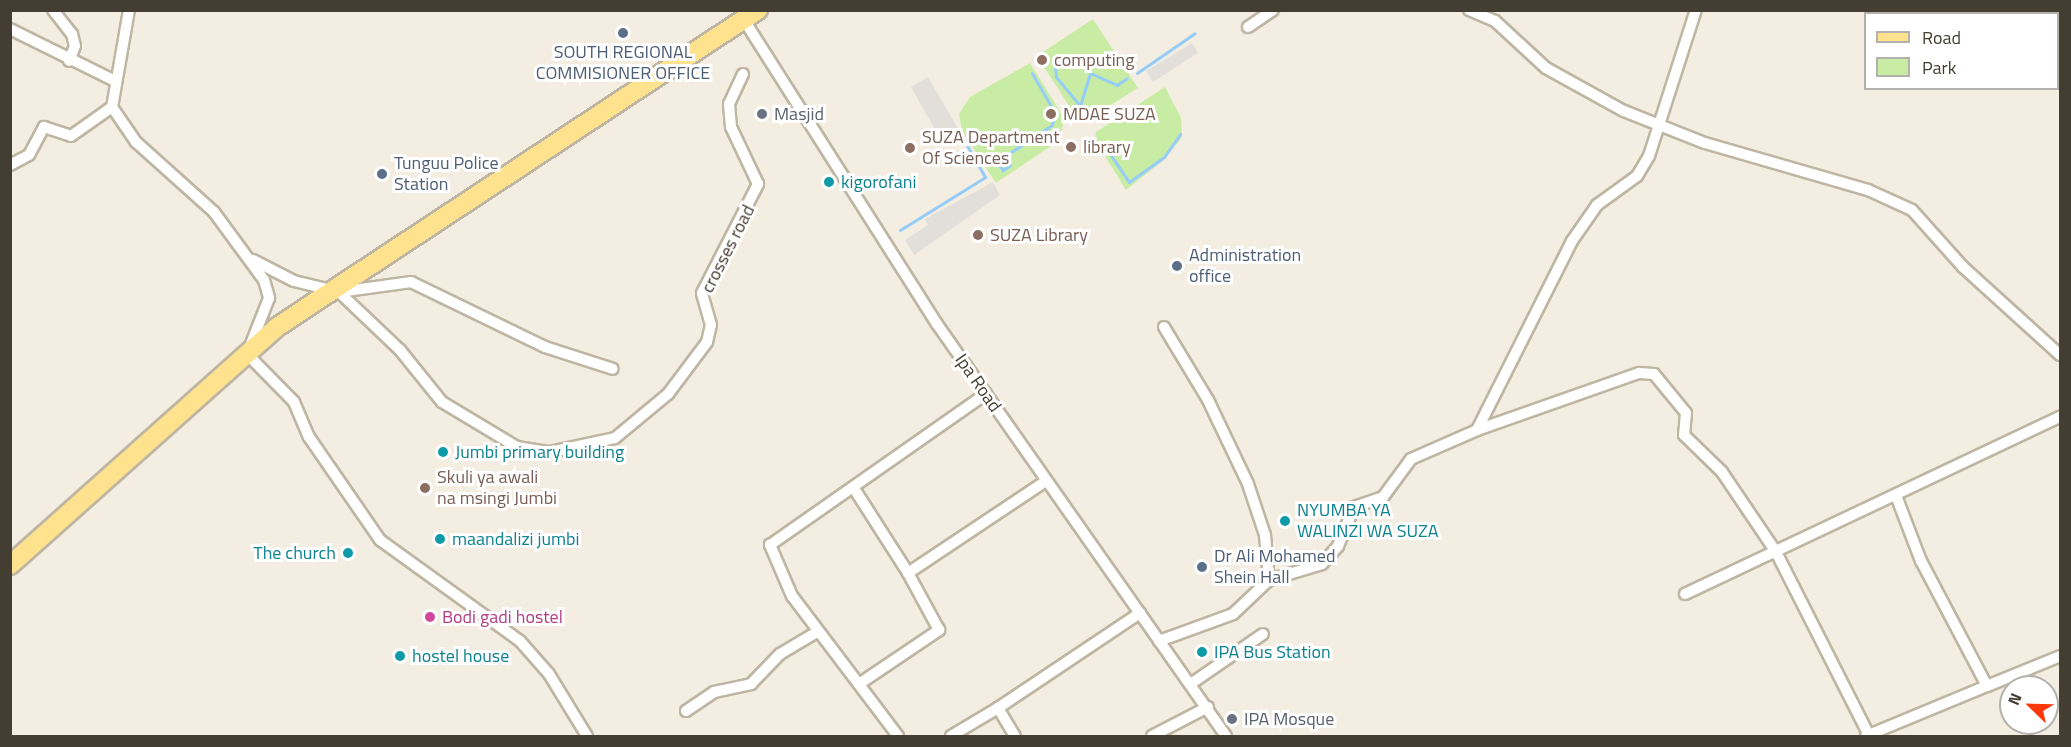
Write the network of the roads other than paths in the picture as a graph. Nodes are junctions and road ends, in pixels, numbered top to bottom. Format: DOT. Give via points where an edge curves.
graph roads {
  1 [pos="52,10"];
  2 [pos="129,10"];
  3 [pos="1273,10"];
  4 [pos="1468,10"];
  5 [pos="1696,10"];
  6 [pos="751,15"];
  7 [pos="1248,27"];
  8 [pos="10,29"];
  9 [pos="69,61"];
  10 [pos="743,74"];
  11 [pos="113,80"];
  12 [pos="112,107"];
  13 [pos="1662,127"];
  14 [pos="10,165"];
  15 [pos="238,249"];
  16 [pos="334,291"];
  17 [pos="1164,327"];
  18 [pos="248,354"];
  19 [pos="2061,355"];
  20 [pos="613,369"];
  21 [pos="986,394"];
  22 [pos="2061,417"];
  23 [pos="1477,430"];
  24 [pos="1046,481"];
  25 [pos="855,490"];
  26 [pos="1897,498"];
  27 [pos="1776,552"];
  28 [pos="10,565"];
  29 [pos="908,573"];
  30 [pos="1269,580"];
  31 [pos="1685,594"];
  32 [pos="1140,614"];
  33 [pos="817,632"];
  34 [pos="1263,634"];
  35 [pos="1159,641"];
  36 [pos="2061,656"];
  37 [pos="1192,683"];
  38 [pos="859,684"];
  39 [pos="1987,686"];
  40 [pos="1208,707"];
  41 [pos="998,708"];
  42 [pos="686,711"];
  43 [pos="587,736"];
  44 [pos="898,736"];
  45 [pos="951,736"];
  46 [pos="1015,736"];
  47 [pos="1152,736"];
  48 [pos="1226,736"];
  49 [pos="1868,736"];
  1 -- 9 [label="street" via="72,34 75,46"];
  2 -- 11 [label="street"];
  3 -- 7 [label="street"];
  4 -- 13 [label="street" via="1495,21 1546,68"];
  5 -- 13 [label="street"];
  6 -- 16 [label="main road"];
  6 -- 21 [label="street, Ipa Road"];
  8 -- 9 [label="street"];
  9 -- 11 [label="street"];
  10 -- 16 [label="street, crosses road" via="729,104 731,127 758,184 702,293 711,325 707,342 668,394 615,438 550,452 517,447 442,402 400,350"];
  11 -- 12 [label="street"];
  12 -- 14 [label="street" via="72,136 44,127 28,155"];
  12 -- 15 [label="street" via="136,142 213,212"];
  13 -- 19 [label="street" via="1868,190 1912,210 1963,267"];
  13 -- 23 [label="street" via="1637,176 1597,205 1572,241"];
  15 -- 16 [label="street" via="294,281"];
  15 -- 18 [label="street" via="261,275 269,298"];
  16 -- 18 [label="main road"];
  16 -- 20 [label="street" via="411,282 545,347"];
  17 -- 30 [label="street" via="1208,400 1265,535"];
  18 -- 28 [label="main road"];
  18 -- 43 [label="street" via="294,402 309,437 381,540 520,641 549,674"];
  21 -- 24 [label="street, Ipa Road"];
  21 -- 25 [label="street"];
  22 -- 26 [label="street"];
  23 -- 27 [label="street" via="1639,373 1654,374 1686,413 1684,435 1722,471"];
  23 -- 30 [label="street" via="1411,459 1383,497 1354,507 1338,546 1322,564"];
  24 -- 29 [label="street"];
  24 -- 32 [label="street, Ipa Road"];
  25 -- 29 [label="street"];
  25 -- 33 [label="street" via="770,545 784,566 788,589"];
  26 -- 27 [label="street"];
  26 -- 39 [label="street" via="1921,561"];
  27 -- 31 [label="street"];
  27 -- 49 [label="street"];
  29 -- 38 [label="street" via="939,630"];
  30 -- 35 [label="street" via="1233,615"];
  32 -- 35 [label="street, Ipa Road"];
  32 -- 41 [label="street"];
  33 -- 38 [label="street"];
  33 -- 42 [label="street" via="780,654 751,684 714,692"];
  34 -- 37 [label="street"];
  35 -- 37 [label="street, Ipa Road"];
  36 -- 39 [label="street"];
  37 -- 40 [label="street, Ipa Road"];
  38 -- 44 [label="street"];
  39 -- 49 [label="street"];
  40 -- 47 [label="street"];
  40 -- 48 [label="street, Ipa Road"];
  41 -- 45 [label="street"];
  41 -- 46 [label="street"];
}
